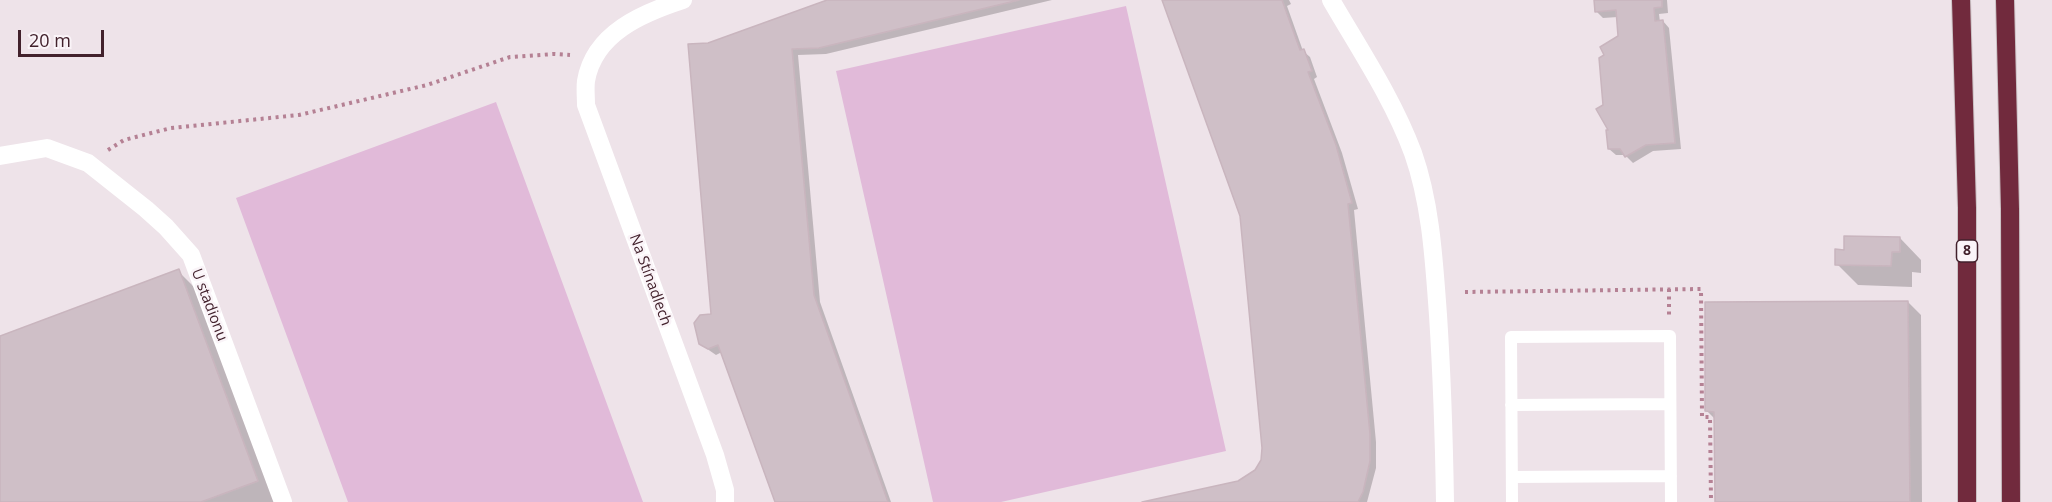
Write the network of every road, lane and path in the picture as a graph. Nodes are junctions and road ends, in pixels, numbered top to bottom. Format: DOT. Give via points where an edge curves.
graph roads {
  1 [pos="684,0"];
  2 [pos="1331,0"];
  3 [pos="1961,0"];
  4 [pos="2005,0"];
  5 [pos="594,58"];
  6 [pos="0,156"];
  7 [pos="88,163"];
  8 [pos="1669,289"];
  9 [pos="1464,291"];
  10 [pos="1670,336"];
  11 [pos="1670,404"];
  12 [pos="1511,405"];
  13 [pos="1671,476"];
  14 [pos="1512,477"];
  15 [pos="283,502"];
  16 [pos="725,502"];
  17 [pos="1445,502"];
  18 [pos="1512,502"];
  19 [pos="1671,502"];
  20 [pos="1711,502"];
  21 [pos="1967,502"];
  22 [pos="2012,502"];
  1 -- 5 [label="street" via="652,10 613,33"];
  2 -- 17 [label="street" via="1398,120 1420,176 1436,291"];
  3 -- 21 [label="highway, 8" via="1967,208"];
  4 -- 22 [label="highway"];
  5 -- 7 [label="path" via="554,54 510,57 427,84 299,115 162,130 124,140"];
  5 -- 16 [label="street, Na Stínadlech" via="586,81 586,105 715,455"];
  6 -- 7 [label="street, U stadionu" via="47,148"];
  7 -- 15 [label="street, U stadionu" via="147,209 191,255"];
  8 -- 9 [label="path"];
  8 -- 10 [label="path"];
  8 -- 20 [label="path" via="1701,289 1702,417 1710,417"];
  10 -- 11 [label="lane"];
  10 -- 12 [label="lane" via="1511,338"];
  11 -- 12 [label="lane"];
  11 -- 13 [label="lane"];
  12 -- 14 [label="lane"];
  13 -- 14 [label="lane"];
  13 -- 19 [label="lane"];
  14 -- 18 [label="lane"];
}
